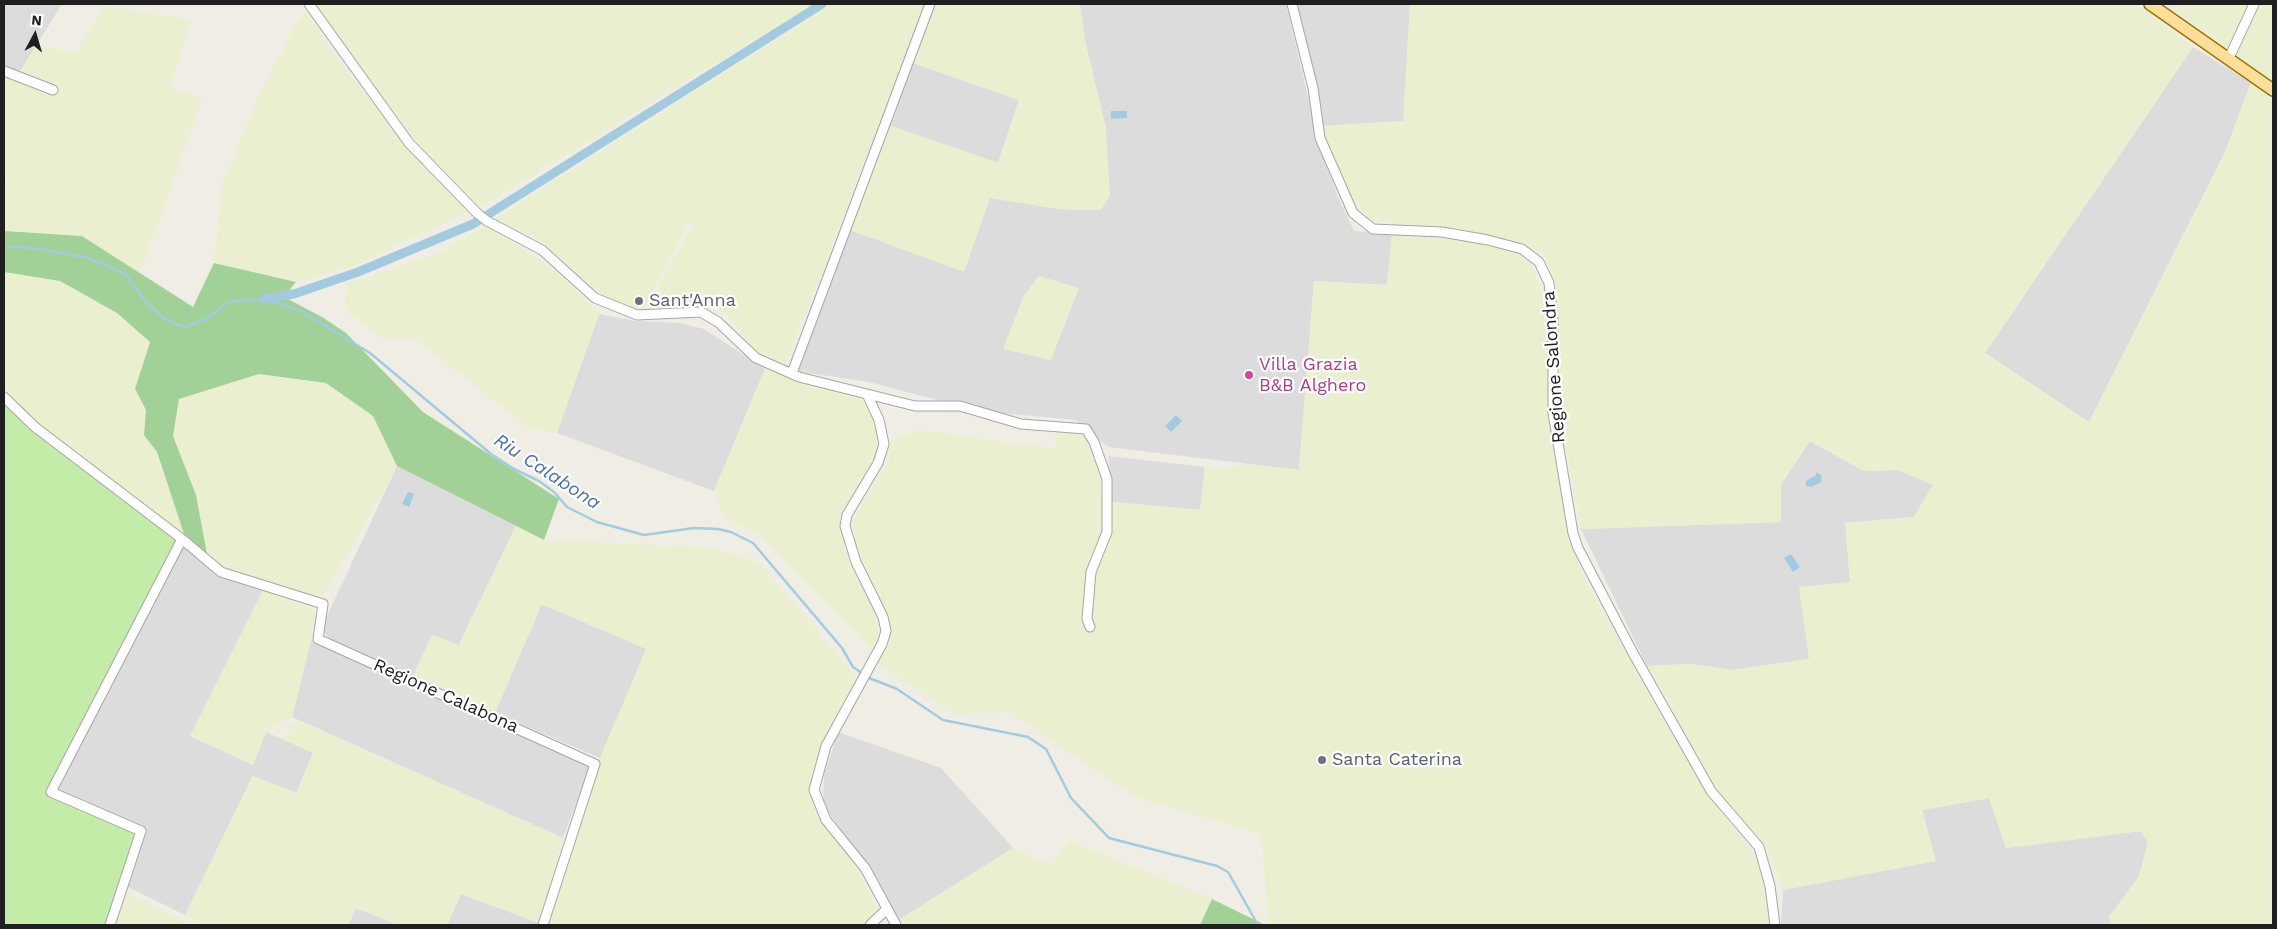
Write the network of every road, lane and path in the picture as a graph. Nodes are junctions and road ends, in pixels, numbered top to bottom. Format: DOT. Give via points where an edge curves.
graph roads {
  1 [pos="309,4"];
  2 [pos="930,4"];
  3 [pos="1292,4"];
  4 [pos="2150,4"];
  5 [pos="2254,4"];
  6 [pos="2229,58"];
  7 [pos="4,71"];
  8 [pos="53,90"];
  9 [pos="2273,90"];
  10 [pos="792,374"];
  11 [pos="867,394"];
  12 [pos="4,397"];
  13 [pos="182,540"];
  14 [pos="1090,627"];
  15 [pos="887,909"];
  16 [pos="110,925"];
  17 [pos="543,925"];
  18 [pos="870,925"];
  19 [pos="896,925"];
  20 [pos="1775,925"];
  1 -- 10 [label="street" via="409,143 487,221 542,250 595,298 637,315 701,312 718,322 756,358"];
  2 -- 10 [label="street"];
  3 -- 20 [label="street, Regione Salondra" via="1320,138 1353,213 1373,229 1442,232 1488,240 1522,250 1539,262 1549,284 1553,320 1553,413 1578,548 1711,791 1759,847 1770,886"];
  4 -- 6 [label="main road"];
  5 -- 6 [label="street"];
  6 -- 9 [label="main road"];
  7 -- 8 [label="street"];
  10 -- 11 [label="street"];
  11 -- 14 [label="street" via="915,406 960,406 1021,424 1086,429 1107,479 1107,532 1091,572 1087,619"];
  11 -- 15 [label="street" via="879,420 884,444 878,463 847,515 845,526 856,562 884,617 886,631 826,746 814,790 826,820 865,868"];
  12 -- 13 [label="street" via="35,427"];
  13 -- 16 [label="street" via="51,792 141,831"];
  13 -- 17 [label="street, Regione Calabona" via="220,572 322,604 318,638 595,764"];
  15 -- 18 [label="street"];
  15 -- 19 [label="street"];
}
